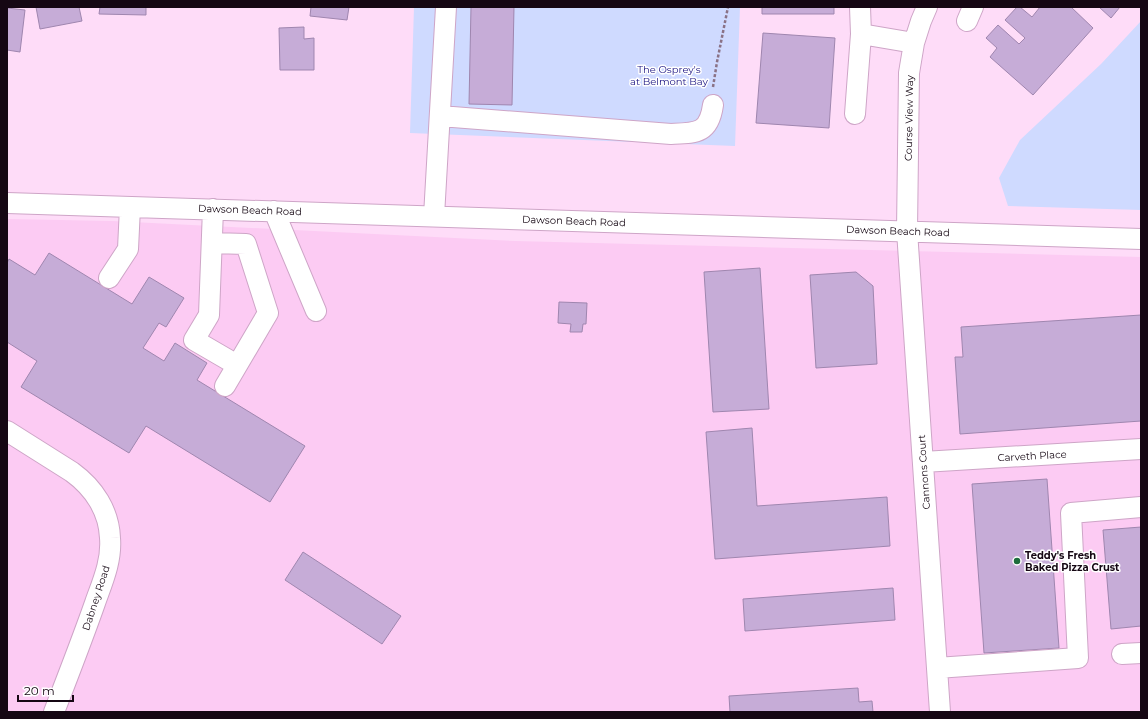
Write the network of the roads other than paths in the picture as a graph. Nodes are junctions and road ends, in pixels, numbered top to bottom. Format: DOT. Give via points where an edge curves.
graph roads {
  1 [pos="446,7"];
  2 [pos="860,7"];
  3 [pos="927,7"];
  4 [pos="861,34"];
  5 [pos="914,43"];
  6 [pos="713,105"];
  7 [pos="854,114"];
  8 [pos="440,116"];
  9 [pos="7,203"];
  10 [pos="130,207"];
  11 [pos="213,209"];
  12 [pos="274,211"];
  13 [pos="434,216"];
  14 [pos="907,231"];
  15 [pos="1141,239"];
  16 [pos="212,243"];
  17 [pos="109,278"];
  18 [pos="316,311"];
  19 [pos="237,365"];
  20 [pos="225,386"];
  21 [pos="7,431"];
  22 [pos="1141,449"];
  23 [pos="923,462"];
  24 [pos="1141,507"];
  25 [pos="937,668"];
  26 [pos="54,712"];
  27 [pos="940,712"];
  1 -- 8 [label="street"];
  2 -- 4 [label="street"];
  3 -- 5 [label="street, Course View Way"];
  4 -- 5 [label="street"];
  4 -- 7 [label="street"];
  5 -- 14 [label="street, Course View Way" via="909,73"];
  6 -- 8 [label="street" via="710,120 705,127 696,132 670,134"];
  8 -- 13 [label="street"];
  9 -- 10 [label="street, Dawson Beach Road"];
  10 -- 11 [label="street, Dawson Beach Road"];
  10 -- 17 [label="street" via="128,249"];
  11 -- 12 [label="street, Dawson Beach Road"];
  11 -- 16 [label="street"];
  12 -- 13 [label="street, Dawson Beach Road"];
  12 -- 18 [label="street"];
  13 -- 14 [label="street, Dawson Beach Road"];
  14 -- 15 [label="street, Dawson Beach Road"];
  14 -- 23 [label="street, Cannons Court"];
  16 -- 19 [label="street" via="209,316 194,340"];
  16 -- 19 [label="street" via="246,244 268,313"];
  19 -- 20 [label="street"];
  21 -- 26 [label="street, Dabney Road" via="72,472 90,488 103,508 110,538 110,555 104,578"];
  22 -- 23 [label="street, Carveth Place"];
  23 -- 25 [label="street, Cannons Court"];
  24 -- 25 [label="street" via="1072,513 1078,658"];
  25 -- 27 [label="street, Cannons Court"];
}
